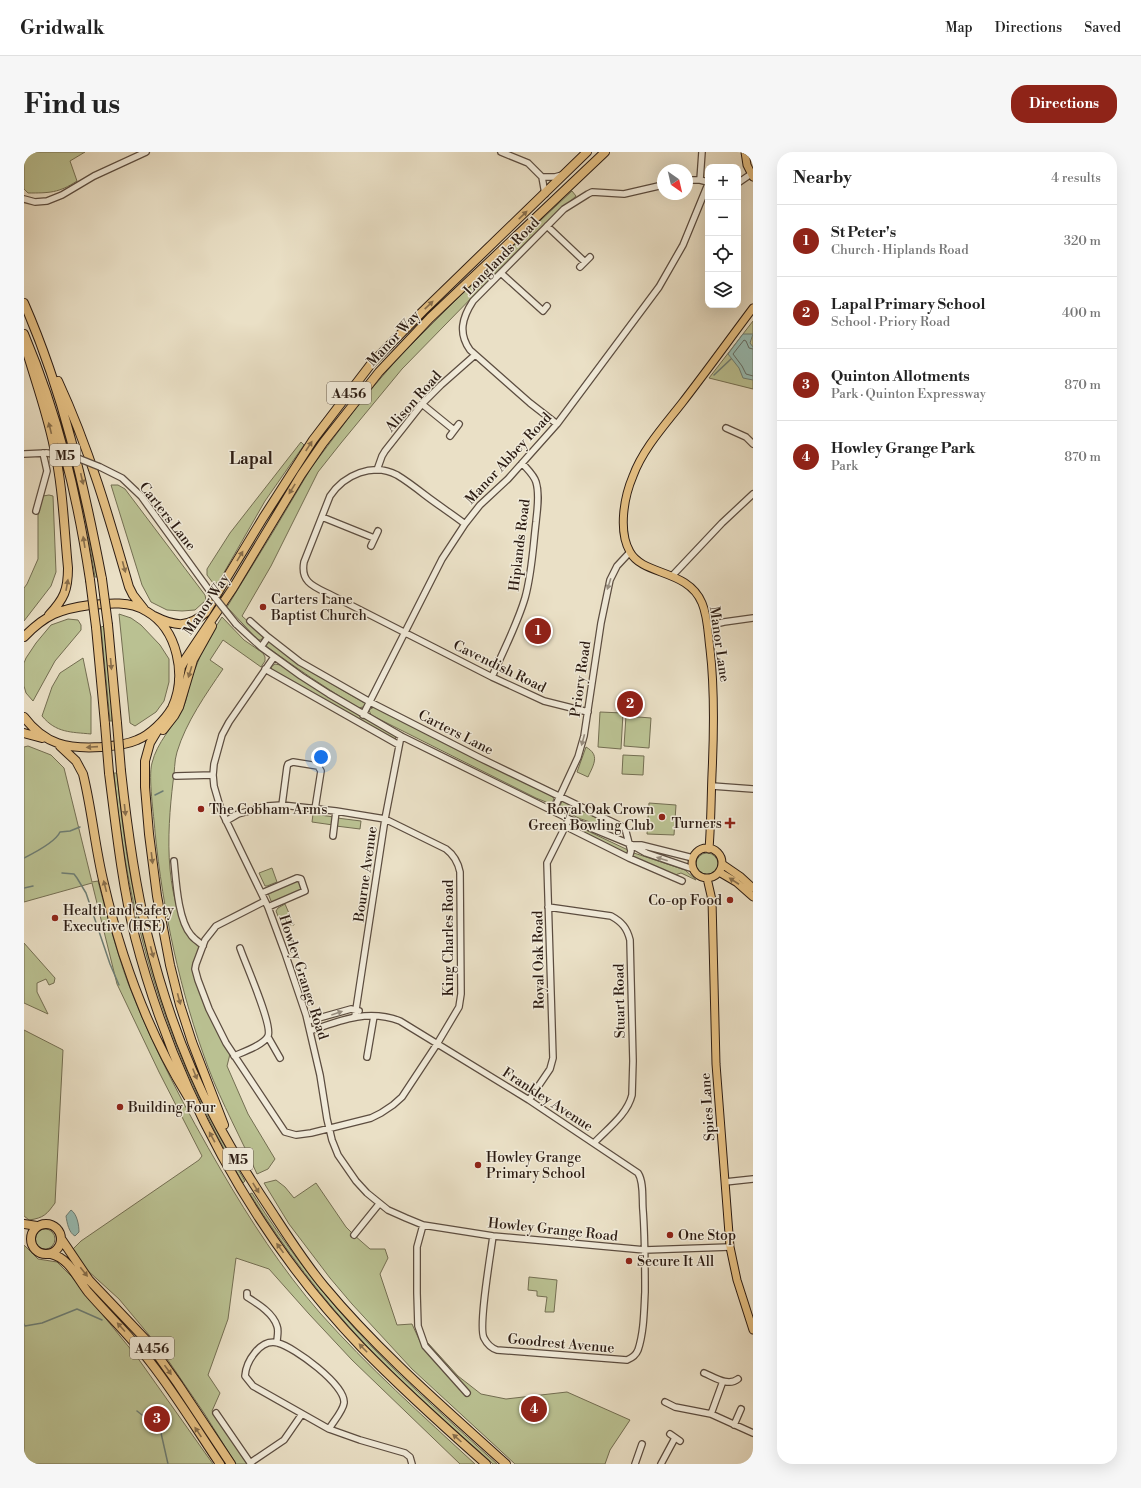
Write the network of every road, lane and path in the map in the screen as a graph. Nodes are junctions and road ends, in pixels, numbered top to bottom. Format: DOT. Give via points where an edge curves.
graph roads {
  1 [pos="146,152"];
  2 [pos="501,152"];
  3 [pos="587,152"];
  4 [pos="605,152"];
  5 [pos="702,152"];
  6 [pos="745,152"];
  7 [pos="565,174"];
  8 [pos="752,175"];
  9 [pos="542,177"];
  10 [pos="693,180"];
  11 [pos="700,180"];
  12 [pos="705,182"];
  13 [pos="741,182"];
  14 [pos="657,186"];
  15 [pos="705,190"];
  16 [pos="545,194"];
  17 [pos="24,199"];
  18 [pos="547,226"];
  19 [pos="590,257"];
  20 [pos="585,262"];
  21 [pos="580,267"];
  22 [pos="502,274"];
  23 [pos="24,303"];
  24 [pos="547,306"];
  25 [pos="753,308"];
  26 [pos="24,334"];
  27 [pos="24,342"];
  28 [pos="42,348"];
  29 [pos="476,355"];
  30 [pos="422,404"];
  31 [pos="459,424"];
  32 [pos="557,424"];
  33 [pos="726,428"];
  34 [pos="454,430"];
  35 [pos="450,436"];
  36 [pos="753,444"];
  37 [pos="45,453"];
  38 [pos="24,454"];
  39 [pos="522,463"];
  40 [pos="378,470"];
  41 [pos="753,494"];
  42 [pos="36,511"];
  43 [pos="322,517"];
  44 [pos="465,524"];
  45 [pos="378,531"];
  46 [pos="374,538"];
  47 [pos="371,546"];
  48 [pos="630,552"];
  49 [pos="672,576"];
  50 [pos="233,588"];
  51 [pos="146,611"];
  52 [pos="154,616"];
  53 [pos="47,617"];
  54 [pos="753,618"];
  55 [pos="250,620"];
  56 [pos="707,626"];
  57 [pos="405,632"];
  58 [pos="24,637"];
  59 [pos="268,638"];
  60 [pos="261,647"];
  61 [pos="274,657"];
  62 [pos="265,668"];
  63 [pos="492,677"];
  64 [pos="179,678"];
  65 [pos="370,702"];
  66 [pos="588,712"];
  67 [pos="363,715"];
  68 [pos="24,717"];
  69 [pos="165,718"];
  70 [pos="24,733"];
  71 [pos="401,736"];
  72 [pos="45,738"];
  73 [pos="58,744"];
  74 [pos="399,745"];
  75 [pos="148,750"];
  76 [pos="213,775"];
  77 [pos="176,776"];
  78 [pos="712,786"];
  79 [pos="753,789"];
  80 [pos="560,797"];
  81 [pos="282,805"];
  82 [pos="316,809"];
  83 [pos="336,811"];
  84 [pos="553,811"];
  85 [pos="385,819"];
  86 [pos="569,819"];
  87 [pos="226,821"];
  88 [pos="565,826"];
  89 [pos="333,836"];
  90 [pos="631,845"];
  91 [pos="709,849"];
  92 [pos="629,858"];
  93 [pos="693,858"];
  94 [pos="174,861"];
  95 [pos="722,864"];
  96 [pos="693,869"];
  97 [pos="719,872"];
  98 [pos="707,878"];
  99 [pos="681,879"];
  100 [pos="753,888"];
  101 [pos="262,893"];
  102 [pos="753,897"];
  103 [pos="265,901"];
  104 [pos="268,907"];
  105 [pos="548,907"];
  106 [pos="203,946"];
  107 [pos="240,948"];
  108 [pos="356,1009"];
  109 [pos="366,1015"];
  110 [pos="355,1016"];
  111 [pos="374,1016"];
  112 [pos="308,1021"];
  113 [pos="310,1031"];
  114 [pos="268,1038"];
  115 [pos="437,1044"];
  116 [pos="234,1056"];
  117 [pos="368,1057"];
  118 [pos="280,1058"];
  119 [pos="529,1100"];
  120 [pos="204,1122"];
  121 [pos="329,1128"];
  122 [pos="594,1143"];
  123 [pos="234,1151"];
  124 [pos="753,1179"];
  125 [pos="725,1182"];
  126 [pos="379,1204"];
  127 [pos="24,1224"];
  128 [pos="423,1225"];
  129 [pos="36,1226"];
  130 [pos="354,1235"];
  131 [pos="493,1236"];
  132 [pos="27,1240"];
  133 [pos="62,1240"];
  134 [pos="730,1247"];
  135 [pos="645,1250"];
  136 [pos="50,1254"];
  137 [pos="247,1293"];
  138 [pos="750,1313"];
  139 [pos="753,1330"];
  140 [pos="277,1342"];
  141 [pos="704,1373"];
  142 [pos="738,1379"];
  143 [pos="724,1381"];
  144 [pos="467,1393"];
  145 [pos="665,1402"];
  146 [pos="741,1409"];
  147 [pos="216,1413"];
  148 [pos="302,1414"];
  149 [pos="711,1414"];
  150 [pos="734,1425"];
  151 [pos="329,1429"];
  152 [pos="753,1433"];
  153 [pos="670,1434"];
  154 [pos="642,1444"];
  155 [pos="251,1463"];
  156 [pos="220,1464"];
  157 [pos="231,1464"];
  158 [pos="412,1464"];
  159 [pos="486,1464"];
  160 [pos="506,1464"];
  161 [pos="635,1464"];
  162 [pos="661,1464"];
  1 -- 17 [label="street" via="94,176 47,202"];
  2 -- 9 [label="street" via="528,163"];
  3 -- 7 [label="highway, Manor Way / A456"];
  4 -- 50 [label="highway, Manor Way / A456, one-way" via="430,318 379,372 301,475"];
  5 -- 11 [label="street"];
  6 -- 8 [label="main road"];
  7 -- 9 [label="street"];
  7 -- 16 [label="highway, Manor Way / A456"];
  8 -- 13 [label="street"];
  9 -- 16 [label="street"];
  10 -- 11 [label="street"];
  11 -- 12 [label="street"];
  14 -- 18 [label="street, Longlands Road" via="624,194 592,192 564,209"];
  15 -- 32 [label="street, Manor Abbey Road" via="685,240 663,281"];
  52 -- 16 [label="highway, Manor Way / A456, one-way" via="176,625 196,620 206,612 313,440 371,364"];
  18 -- 20 [label="street"];
  18 -- 22 [label="street, Longlands Road"];
  19 -- 20 [label="street"];
  20 -- 21 [label="street"];
  22 -- 24 [label="street" via="541,313"];
  22 -- 29 [label="street, Longlands Road" via="473,301 466,312 463,328 465,341"];
  23 -- 28 [label="highway, M5"];
  25 -- 48 [label="main road" via="661,430 633,474 624,515 624,536"];
  120 -- 26 [label="highway, M5, one-way, bridge" via="165,1031 139,950 127,898 109,773 96,627 81,523 58,428"];
  53 -- 27 [label="highway, one-way" via="66,591 68,568 59,470"];
  28 -- 51 [label="highway, one-way" via="74,418 100,487 129,587"];
  28 -- 123 [label="highway, M5, one-way, bridge" via="80,470 102,579 128,834 138,894 156,967 177,1030 201,1089"];
  29 -- 30 [label="street, Alison Road"];
  29 -- 32 [label="street, Longlands Road"];
  30 -- 34 [label="street"];
  30 -- 40 [label="street, Alison Road" via="385,451"];
  31 -- 34 [label="street"];
  32 -- 39 [label="street, Manor Abbey Road"];
  33 -- 36 [label="street" via="746,437"];
  34 -- 35 [label="street"];
  37 -- 38 [label="street, Carters Lane"];
  37 -- 42 [label="street" via="47,471"];
  37 -- 60 [label="street, Carters Lane, bridge" via="80,459 122,478 141,496 236,624"];
  39 -- 44 [label="street, Manor Abbey Road" via="480,505"];
  39 -- 63 [label="street, Hiplands Road" via="537,486 532,560 518,618"];
  40 -- 43 [label="street, Cavendish Road" via="367,470 350,477 334,490"];
  40 -- 44 [label="street" via="397,475"];
  41 -- 49 [label="street"];
  43 -- 46 [label="street"];
  43 -- 57 [label="street, Cavendish Road" via="304,562 304,576 313,585"];
  44 -- 57 [label="street, Manor Abbey Road" via="442,559"];
  45 -- 46 [label="street"];
  46 -- 47 [label="street"];
  48 -- 49 [label="main road, Manor Lane" via="644,564"];
  48 -- 66 [label="street, Priory Road, one-way" via="617,566 606,594"];
  49 -- 56 [label="main road, Manor Lane" via="694,590 703,605"];
  50 -- 64 [label="highway, Manor Way / A456" via="186,658"];
  50 -- 75 [label="highway, one-way" via="193,660 179,707"];
  51 -- 52 [label="highway"];
  51 -- 53 [label="highway" via="126,604 99,604 62,611"];
  52 -- 64 [label="highway" via="172,639"];
  53 -- 58 [label="highway"];
  54 -- 56 [label="street"];
  55 -- 59 [label="street, Carters Lane"];
  56 -- 78 [label="main road, Manor Lane" via="714,698"];
  57 -- 63 [label="street, Cavendish Road"];
  57 -- 65 [label="street, Manor Abbey Road"];
  59 -- 60 [label="street"];
  59 -- 65 [label="street, Carters Lane" via="300,662"];
  60 -- 61 [label="street, Carters Lane"];
  61 -- 62 [label="street, Howley Grange Road"];
  61 -- 67 [label="street, Carters Lane"];
  62 -- 74 [label="street"];
  62 -- 76 [label="street, Howley Grange Road" via="222,735 215,755"];
  63 -- 66 [label="street, Cavendish Road" via="544,701"];
  64 -- 69 [label="highway" via="175,700"];
  65 -- 67 [label="street, Manor Abbey Road"];
  65 -- 80 [label="street, Carters Lane"];
  66 -- 80 [label="street, Priory Road, one-way" via="578,757"];
  67 -- 71 [label="street, Carters Lane"];
  68 -- 72 [label="highway"];
  69 -- 73 [label="highway, one-way" via="142,738 130,743 81,748"];
  69 -- 75 [label="highway" via="152,738"];
  70 -- 72 [label="highway"];
  71 -- 74 [label="street, Bourne Avenue"];
  71 -- 84 [label="street, Carters Lane"];
  72 -- 73 [label="highway"];
  120 -- 73 [label="highway, one-way" via="171,1067 148,1020 118,936 104,884 83,774 72,756"];
  74 -- 85 [label="street, Bourne Avenue"];
  75 -- 123 [label="highway, one-way" via="145,772 149,834 170,965 192,1042"];
  76 -- 77 [label="street"];
  76 -- 87 [label="street, Howley Grange Road" via="217,800"];
  78 -- 79 [label="street"];
  78 -- 91 [label="main road, Manor Lane"];
  80 -- 84 [label="street, Priory Road"];
  80 -- 90 [label="street, Carters Lane" via="625,828"];
  81 -- 82 [label="street, King Charles Road"];
  81 -- 82 [label="street" via="287,767 293,762 318,766 322,771"];
  81 -- 87 [label="street, King Charles Road" via="254,809"];
  82 -- 83 [label="street, King Charles Road"];
  83 -- 85 [label="street, King Charles Road"];
  83 -- 89 [label="street"];
  84 -- 86 [label="street, Carters Lane"];
  85 -- 108 [label="street, Bourne Avenue"];
  85 -- 115 [label="street, King Charles Road" via="446,849 452,854 460,872 461,1001"];
  86 -- 88 [label="street, Royal Oak Road"];
  86 -- 90 [label="street, Carters Lane"];
  87 -- 101 [label="street, Howley Grange Road"];
  88 -- 92 [label="street"];
  88 -- 105 [label="street, Royal Oak Road" via="547,863"];
  90 -- 92 [label="street"];
  90 -- 93 [label="street, Carters Lane" via="641,845"];
  96 -- 90 [label="street, Carters Lane, one-way" via="646,853"];
  91 -- 93 [label="main road" via="700,851"];
  91 -- 95 [label="main road" via="718,854"];
  92 -- 99 [label="street"];
  93 -- 96 [label="main road"];
  94 -- 106 [label="street" via="178,900 187,929"];
  95 -- 97 [label="main road"];
  95 -- 100 [label="main road"];
  96 -- 98 [label="main road" via="697,875"];
  97 -- 98 [label="main road"];
  102 -- 97 [label="main road, one-way" via="736,882"];
  98 -- 125 [label="main road, Spies Lane" via="712,900 716,1064"];
  101 -- 103 [label="street, Howley Grange Road"];
  101 -- 104 [label="street, Howley Grange Road" via="297,878 301,879 306,889"];
  103 -- 104 [label="street, Howley Grange Road"];
  103 -- 106 [label="street" via="216,926 208,934"];
  104 -- 112 [label="street, Howley Grange Road"];
  105 -- 119 [label="street, Royal Oak Road" via="552,1058 550,1069"];
  105 -- 122 [label="street, Stuart Road" via="611,916 624,926 630,940 632,1095 624,1112"];
  106 -- 116 [label="street" via="196,964 198,980 215,1022"];
  107 -- 114 [label="street" via="268,1024"];
  108 -- 109 [label="street, Frankley Avenue"];
  108 -- 110 [label="street, Bourne Avenue"];
  112 -- 108 [label="street, one-way"];
  109 -- 110 [label="street, Frankley Avenue"];
  109 -- 111 [label="street, Frankley Avenue"];
  110 -- 113 [label="street, Frankley Avenue"];
  111 -- 115 [label="street, Frankley Avenue" via="400,1021"];
  111 -- 117 [label="street"];
  112 -- 113 [label="street, Howley Grange Road"];
  113 -- 121 [label="street, Howley Grange Road"];
  114 -- 116 [label="street"];
  114 -- 118 [label="street"];
  115 -- 119 [label="street, Frankley Avenue"];
  115 -- 121 [label="street, King Charles Road" via="402,1097 393,1106 371,1118"];
  116 -- 121 [label="street, King Charles Road" via="285,1132 311,1133"];
  119 -- 122 [label="street, Frankley Avenue"];
  159 -- 120 [label="highway, M5, one-way" via="360,1346 318,1298 279,1247 246,1197"];
  121 -- 126 [label="street, Howley Grange Road" via="343,1164 356,1182"];
  122 -- 135 [label="street, Frankley Avenue" via="629,1166 640,1177"];
  123 -- 160 [label="highway, M5, one-way" via="289,1239 324,1286 370,1337 419,1385"];
  124 -- 125 [label="street"];
  125 -- 134 [label="main road, Spies Lane"];
  126 -- 128 [label="street, Howley Grange Road" via="395,1214"];
  126 -- 130 [label="street"];
  127 -- 129 [label="highway"];
  128 -- 131 [label="street, Howley Grange Road"];
  128 -- 144 [label="street" via="417,1247 418,1326 425,1346"];
  129 -- 132 [label="highway"];
  129 -- 133 [label="highway" via="53,1225"];
  131 -- 135 [label="street, Howley Grange Road"];
  131 -- 135 [label="street, Goodrest Avenue" via="482,1333 491,1348 497,1350 627,1360 632,1358 638,1351 643,1323"];
  132 -- 136 [label="highway" via="38,1252"];
  133 -- 136 [label="highway"];
  133 -- 157 [label="highway, A456, one-way" via="90,1280 149,1343"];
  134 -- 135 [label="street, Howley Grange Road"];
  134 -- 138 [label="main road, Spies Lane" via="737,1280"];
  156 -- 136 [label="highway, A456, one-way" via="153,1364 66,1262"];
  137 -- 140 [label="street" via="247,1297 261,1306 274,1320 278,1327"];
  138 -- 139 [label="main road, Spies Lane"];
  140 -- 148 [label="street" via="261,1346 246,1368 245,1376 253,1386"];
  140 -- 151 [label="street" via="319,1367 344,1397 342,1408"];
  141 -- 143 [label="street"];
  142 -- 143 [label="street"];
  143 -- 149 [label="street"];
  145 -- 149 [label="street"];
  146 -- 150 [label="street"];
  147 -- 155 [label="street"];
  148 -- 151 [label="street"];
  148 -- 155 [label="street" via="284,1440"];
  149 -- 150 [label="street"];
  150 -- 152 [label="street"];
  151 -- 158 [label="street" via="404,1453 410,1457"];
  153 -- 162 [label="street" via="678,1439"];
  154 -- 161 [label="street"];
}
